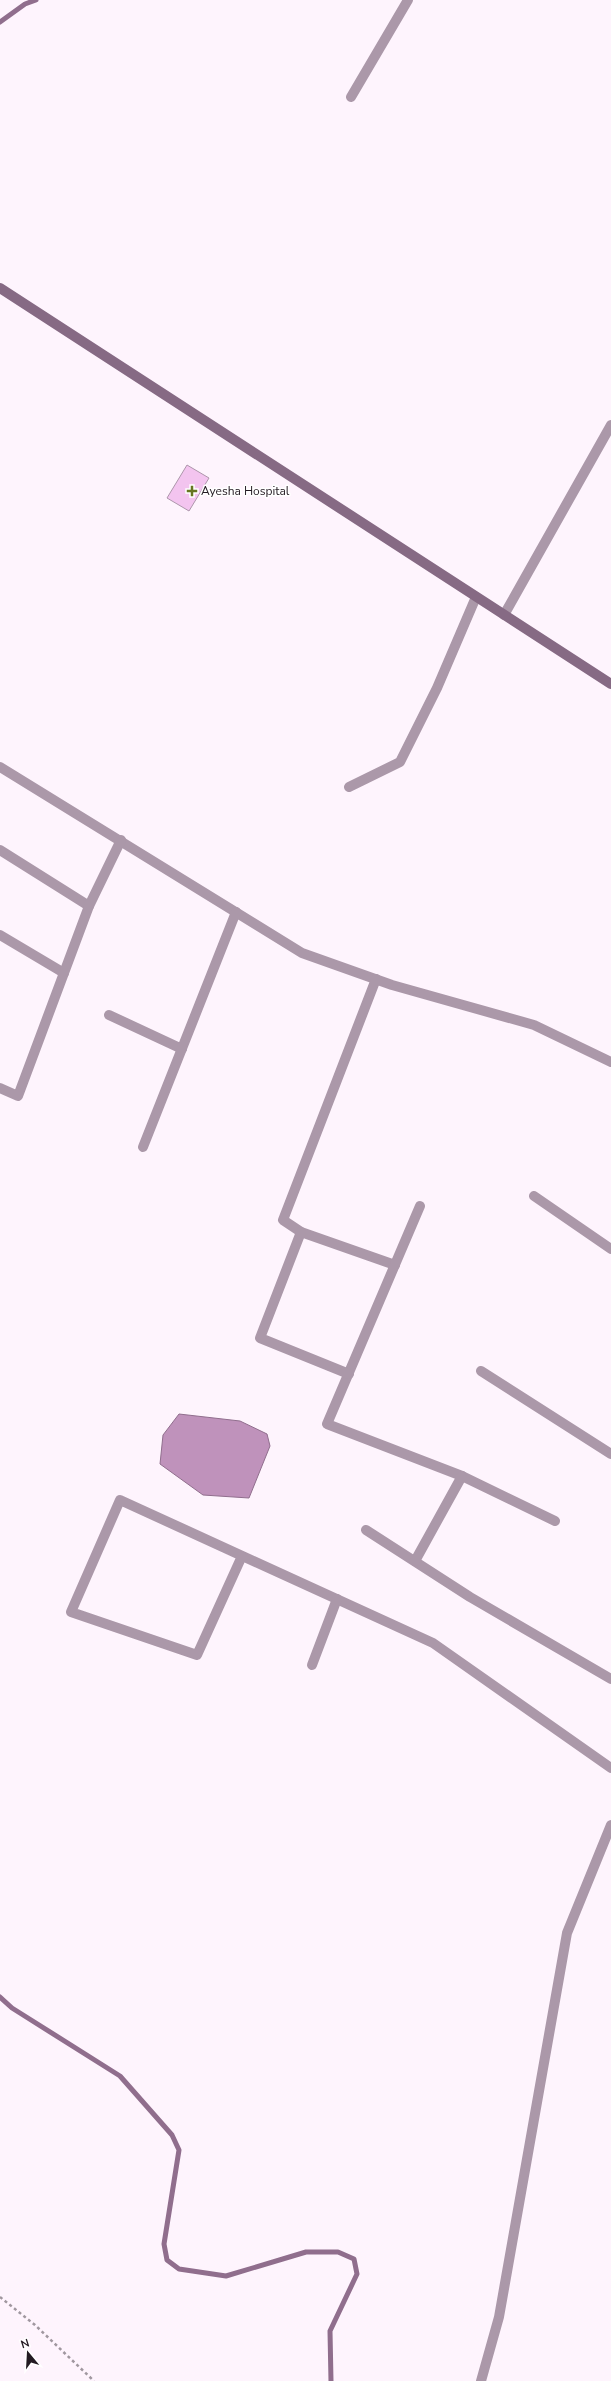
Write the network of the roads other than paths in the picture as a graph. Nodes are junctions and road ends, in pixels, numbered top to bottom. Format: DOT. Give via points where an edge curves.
graph roads {
  1 [pos="408,0"];
  2 [pos="351,97"];
  3 [pos="0,288"];
  4 [pos="611,425"];
  5 [pos="476,597"];
  6 [pos="504,615"];
  7 [pos="611,684"];
  8 [pos="0,767"];
  9 [pos="349,787"];
  10 [pos="121,840"];
  11 [pos="0,850"];
  12 [pos="89,906"];
  13 [pos="236,912"];
  14 [pos="0,935"];
  15 [pos="64,973"];
  16 [pos="376,980"];
  17 [pos="109,1015"];
  18 [pos="182,1049"];
  19 [pos="611,1062"];
  20 [pos="0,1088"];
  21 [pos="143,1147"];
  22 [pos="534,1196"];
  23 [pos="420,1206"];
  24 [pos="300,1232"];
  25 [pos="611,1249"];
  26 [pos="395,1265"];
  27 [pos="480,1371"];
  28 [pos="349,1374"];
  29 [pos="611,1454"];
  30 [pos="462,1476"];
  31 [pos="555,1521"];
  32 [pos="366,1530"];
  33 [pos="242,1556"];
  34 [pos="415,1561"];
  35 [pos="337,1599"];
  36 [pos="312,1665"];
  37 [pos="611,1679"];
  38 [pos="611,1768"];
  39 [pos="611,1825"];
  40 [pos="481,2381"];
  1 -- 2 [label="street"];
  3 -- 5 [label="main road"];
  4 -- 6 [label="street"];
  5 -- 6 [label="main road"];
  5 -- 9 [label="street" via="437,688 400,762"];
  6 -- 7 [label="main road"];
  8 -- 10 [label="street"];
  10 -- 12 [label="street"];
  10 -- 13 [label="street"];
  11 -- 12 [label="street"];
  12 -- 15 [label="street"];
  13 -- 16 [label="street" via="302,953"];
  13 -- 18 [label="street"];
  14 -- 15 [label="street"];
  15 -- 20 [label="street" via="18,1096"];
  16 -- 19 [label="street" via="534,1025"];
  16 -- 24 [label="street" via="283,1220"];
  17 -- 18 [label="street"];
  18 -- 21 [label="street"];
  22 -- 25 [label="street"];
  23 -- 26 [label="street"];
  24 -- 26 [label="street"];
  24 -- 28 [label="street" via="260,1338"];
  26 -- 28 [label="street"];
  27 -- 29 [label="street"];
  28 -- 30 [label="street" via="327,1424"];
  30 -- 31 [label="street"];
  30 -- 34 [label="street"];
  32 -- 34 [label="street"];
  33 -- 33 [label="street" via="197,1655 71,1612 120,1500"];
  33 -- 35 [label="street"];
  34 -- 37 [label="street" via="470,1597"];
  35 -- 36 [label="street"];
  35 -- 38 [label="street" via="433,1643"];
  39 -- 40 [label="street" via="568,1933 499,2317"];
}
